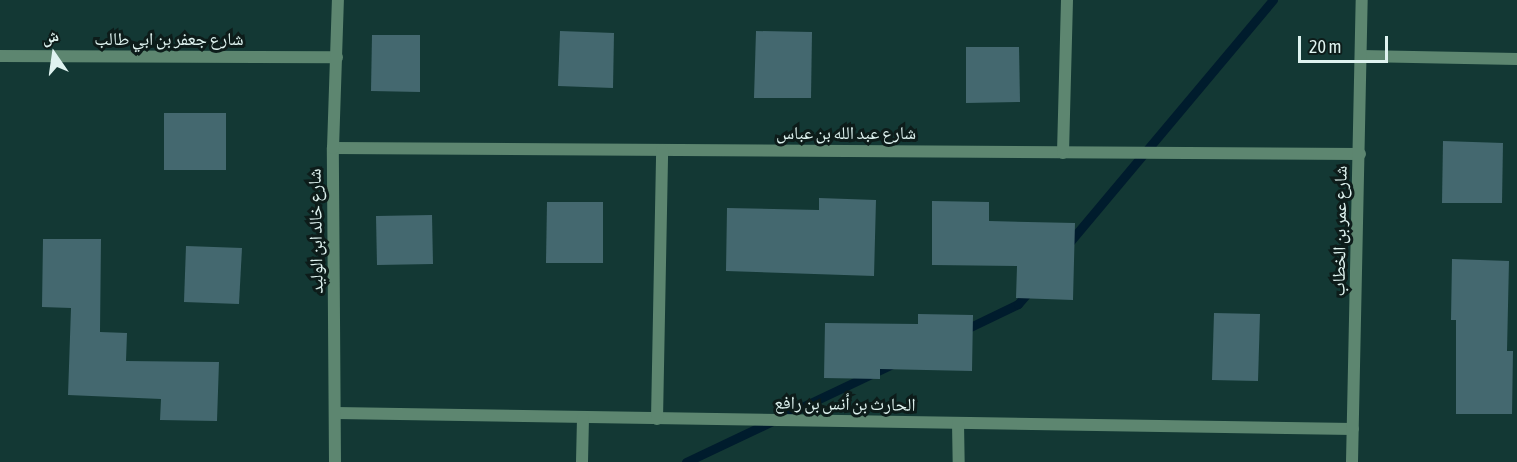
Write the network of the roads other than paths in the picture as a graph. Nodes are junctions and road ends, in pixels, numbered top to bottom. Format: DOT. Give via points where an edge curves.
graph roads {
  1 [pos="338,0"];
  2 [pos="1067,0"];
  3 [pos="1362,0"];
  4 [pos="0,56"];
  5 [pos="1361,56"];
  6 [pos="337,57"];
  7 [pos="1517,59"];
  8 [pos="333,148"];
  9 [pos="663,150"];
  10 [pos="1063,153"];
  11 [pos="1360,154"];
  12 [pos="336,413"];
  13 [pos="583,418"];
  14 [pos="657,419"];
  15 [pos="958,423"];
  16 [pos="1353,429"];
  17 [pos="335,462"];
  18 [pos="582,462"];
  19 [pos="959,462"];
  20 [pos="1352,462"];
  1 -- 6 [label="street, شارع خالد ابن الوليد"];
  2 -- 10 [label="street"];
  3 -- 5 [label="street, شارع عمر بن الخطاب"];
  4 -- 6 [label="street, شارع جعفر بن ابي طالب"];
  5 -- 7 [label="street"];
  5 -- 11 [label="street, شارع عمر بن الخطاب"];
  6 -- 8 [label="street, شارع خالد ابن الوليد"];
  8 -- 9 [label="street, شارع عبد الله بن عباس"];
  8 -- 12 [label="street, شارع خالد ابن الوليد"];
  9 -- 10 [label="street, شارع عبد الله بن عباس"];
  9 -- 14 [label="street"];
  10 -- 11 [label="street, شارع عبد الله بن عباس"];
  11 -- 16 [label="street, شارع عمر بن الخطاب"];
  12 -- 13 [label="street, الحارث بن أنس بن رافع"];
  12 -- 17 [label="street, شارع خالد ابن الوليد"];
  13 -- 14 [label="street, الحارث بن أنس بن رافع"];
  13 -- 18 [label="street"];
  14 -- 15 [label="street, الحارث بن أنس بن رافع"];
  15 -- 16 [label="street, الحارث بن أنس بن رافع"];
  15 -- 19 [label="street"];
  16 -- 20 [label="street, شارع عمر بن الخطاب"];
}
